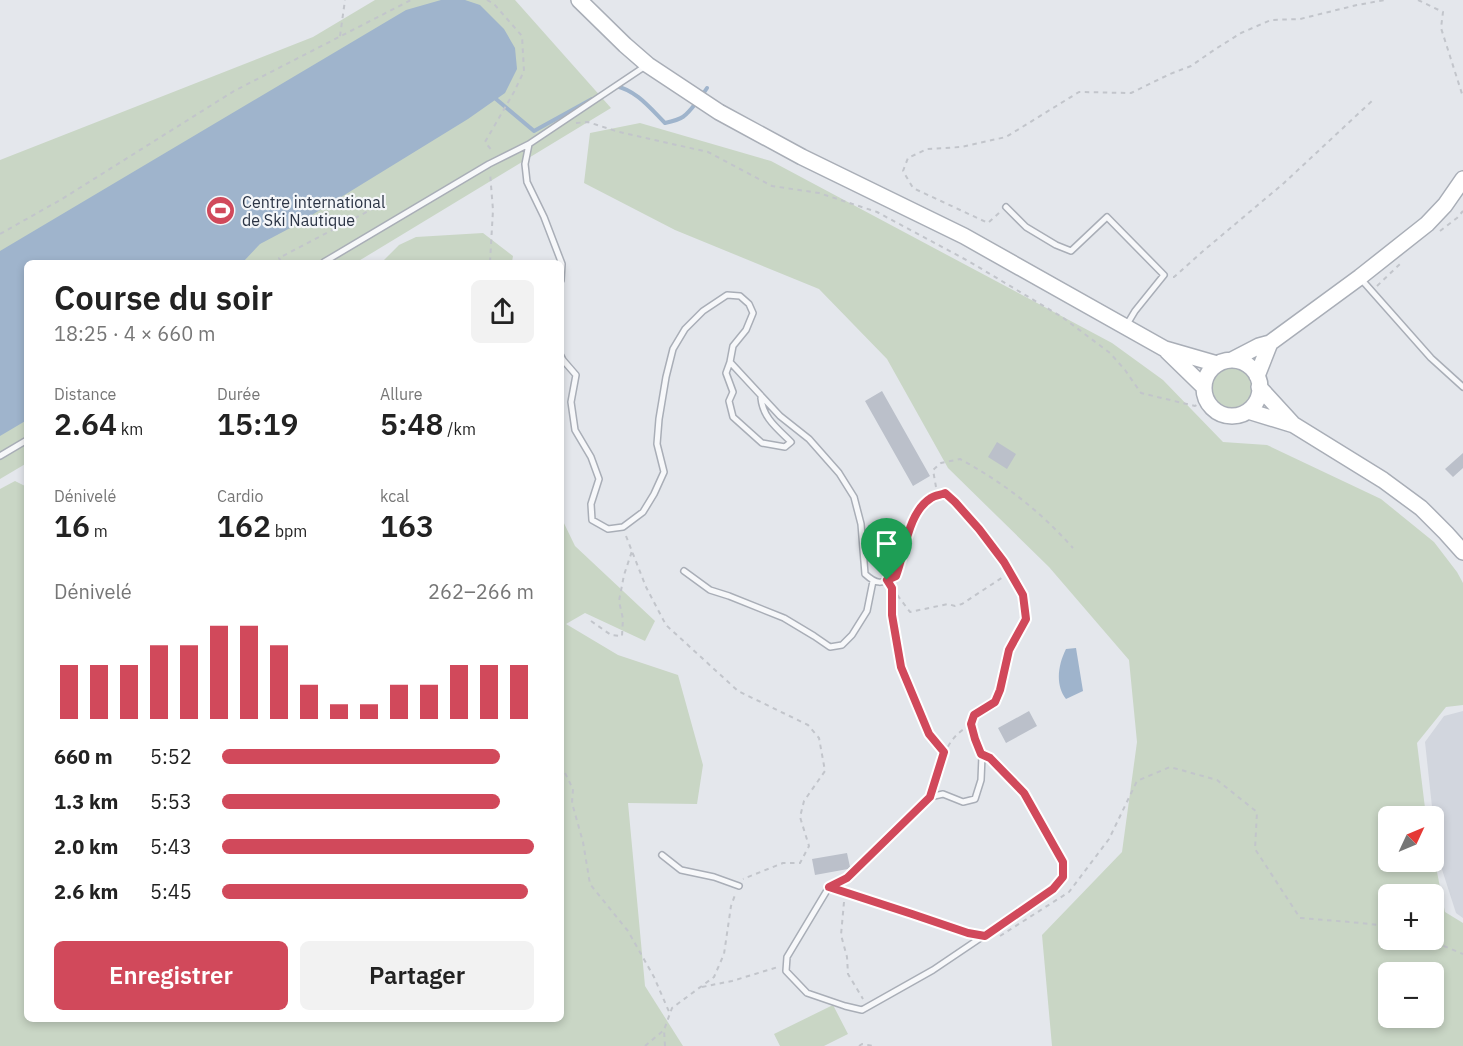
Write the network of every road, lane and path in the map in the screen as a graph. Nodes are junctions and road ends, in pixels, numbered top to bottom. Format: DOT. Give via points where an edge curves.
graph roads {
  1 [pos="345,0"];
  2 [pos="411,0"];
  3 [pos="487,0"];
  4 [pos="579,0"];
  5 [pos="1385,0"];
  6 [pos="1418,0"];
  7 [pos="340,37"];
  8 [pos="648,64"];
  9 [pos="1463,98"];
  10 [pos="1373,100"];
  11 [pos="558,125"];
  12 [pos="529,144"];
  13 [pos="499,158"];
  14 [pos="489,164"];
  15 [pos="1463,179"];
  16 [pos="380,205"];
  17 [pos="1006,207"];
  18 [pos="0,234"];
  19 [pos="280,260"];
  20 [pos="327,260"];
  21 [pos="490,260"];
  22 [pos="560,260"];
  23 [pos="1164,275"];
  24 [pos="1360,277"];
  25 [pos="1126,327"];
  26 [pos="1270,343"];
  27 [pos="1165,349"];
  28 [pos="564,360"];
  29 [pos="730,362"];
  30 [pos="1225,362"];
  31 [pos="1258,381"];
  32 [pos="1463,387"];
  33 [pos="1205,393"];
  34 [pos="760,396"];
  35 [pos="1248,411"];
  36 [pos="1294,425"];
  37 [pos="24,442"];
  38 [pos="0,456"];
  39 [pos="937,496"];
  40 [pos="623,527"];
  41 [pos="1072,548"];
  42 [pos="632,551"];
  43 [pos="1463,552"];
  44 [pos="684,571"];
  45 [pos="1010,572"];
  46 [pos="873,581"];
  47 [pos="591,621"];
  48 [pos="971,724"];
  49 [pos="944,752"];
  50 [pos="981,754"];
  51 [pos="564,771"];
  52 [pos="930,797"];
  53 [pos="662,855"];
  54 [pos="739,886"];
  55 [pos="829,887"];
  56 [pos="846,893"];
  57 [pos="1378,926"];
  58 [pos="985,936"];
  59 [pos="1444,946"];
  60 [pos="1463,954"];
  61 [pos="786,964"];
  62 [pos="700,987"];
  63 [pos="867,1007"];
  64 [pos="670,1014"];
  65 [pos="664,1030"];
  66 [pos="645,1046"];
  67 [pos="665,1046"];
  68 [pos="859,1046"];
  69 [pos="874,1046"];
  1 -- 7 [label="path"];
  2 -- 7 [label="path"];
  3 -- 13 [label="path" via="522,36 524,71 485,142"];
  4 -- 8 [label="main road"];
  5 -- 17 [label="path" via="1300,19 1271,20 1241,33 1191,66 1131,93 1079,92 1006,137 961,147 927,149 908,158 903,171 913,188 988,223"];
  6 -- 9 [label="path" via="1443,12 1441,28"];
  7 -- 18 [label="path" via="234,91"];
  8 -- 11 [label="lane"];
  8 -- 25 [label="main road" via="719,112 964,236"];
  10 -- 23 [label="path" via="1174,277"];
  11 -- 12 [label="lane"];
  11 -- 33 [label="path" via="588,122 708,152 772,186 819,193 877,212 1062,317 1110,353 1141,393 1195,406"];
  12 -- 13 [label="lane"];
  12 -- 22 [label="lane" via="527,182"];
  13 -- 14 [label="lane"];
  14 -- 20 [label="lane"];
  14 -- 21 [label="path" via="493,210"];
  15 -- 24 [label="main road" via="1427,224"];
  16 -- 19 [label="path"];
  17 -- 23 [label="lane" via="1026,227 1071,251 1107,217"];
  23 -- 25 [label="lane"];
  24 -- 26 [label="main road"];
  24 -- 32 [label="lane" via="1431,358"];
  25 -- 27 [label="main road"];
  26 -- 30 [label="main road"];
  26 -- 31 [label="main road"];
  27 -- 30 [label="main road"];
  27 -- 33 [label="main road"];
  28 -- 40 [label="lane" via="576,375 571,402 575,430 599,479 591,504 592,520 608,529"];
  29 -- 34 [label="lane"];
  29 -- 34 [label="lane" via="726,373 733,392 729,401 733,417 762,443 785,447 790,442 762,410"];
  29 -- 40 [label="lane" via="733,346 753,314 749,303 740,296 727,295 685,329 673,349 657,444 664,472 643,512"];
  30 -- 31 [label="main road" via="1242,362"];
  30 -- 33 [label="main road" via="1208,373"];
  31 -- 35 [label="main road" via="1256,402"];
  31 -- 36 [label="main road"];
  33 -- 35 [label="main road" via="1214,410 1224,415"];
  34 -- 46 [label="lane" via="809,439 854,497 861,524 865,574"];
  35 -- 36 [label="main road"];
  36 -- 43 [label="main road" via="1421,508"];
  37 -- 38 [label="lane"];
  39 -- 41 [label="path" via="933,470 960,459 1026,502"];
  39 -- 45 [label="lane" via="945,493 955,502"];
  39 -- 46 [label="lane" via="918,510 896,576 883,582"];
  40 -- 42 [label="path"];
  42 -- 47 [label="path" via="619,601 622,636"];
  42 -- 54 [label="path" via="666,625 738,691 808,725 819,738 825,771 804,801 800,817 809,846 800,863 783,863 741,880"];
  44 -- 46 [label="lane" via="710,590 784,618 830,647 842,645 852,635 867,611"];
  45 -- 48 [label="lane" via="1023,595 1026,619 1009,650 995,702 974,715"];
  45 -- 49 [label="path" via="955,606 910,612 892,588 892,615 901,667 929,734"];
  48 -- 49 [label="path" via="957,733"];
  48 -- 50 [label="lane"];
  49 -- 52 [label="path"];
  50 -- 52 [label="lane" via="981,780 975,798 963,802 943,794"];
  50 -- 58 [label="lane" via="990,758 1024,793 1063,862 1063,877 1053,889"];
  51 -- 64 [label="path" via="573,789 572,803 590,884 628,931"];
  52 -- 55 [label="lane" via="847,878"];
  53 -- 54 [label="lane" via="681,870"];
  54 -- 62 [label="path" via="731,906 724,954 714,977"];
  55 -- 56 [label="lane"];
  55 -- 61 [label="lane"];
  56 -- 58 [label="lane"];
  56 -- 63 [label="path" via="841,935 848,974"];
  57 -- 58 [label="path" via="1300,918 1255,849 1257,812 1217,780 1170,767 1137,782 1109,839 1069,892 1001,936"];
  58 -- 63 [label="lane"];
  59 -- 60 [label="path"];
  61 -- 62 [label="path"];
  61 -- 63 [label="lane" via="786,971 807,993 862,1010"];
  62 -- 64 [label="path" via="672,1008"];
  64 -- 65 [label="path"];
  65 -- 66 [label="path"];
  65 -- 67 [label="path"];
  68 -- 69 [label="path"];
}
